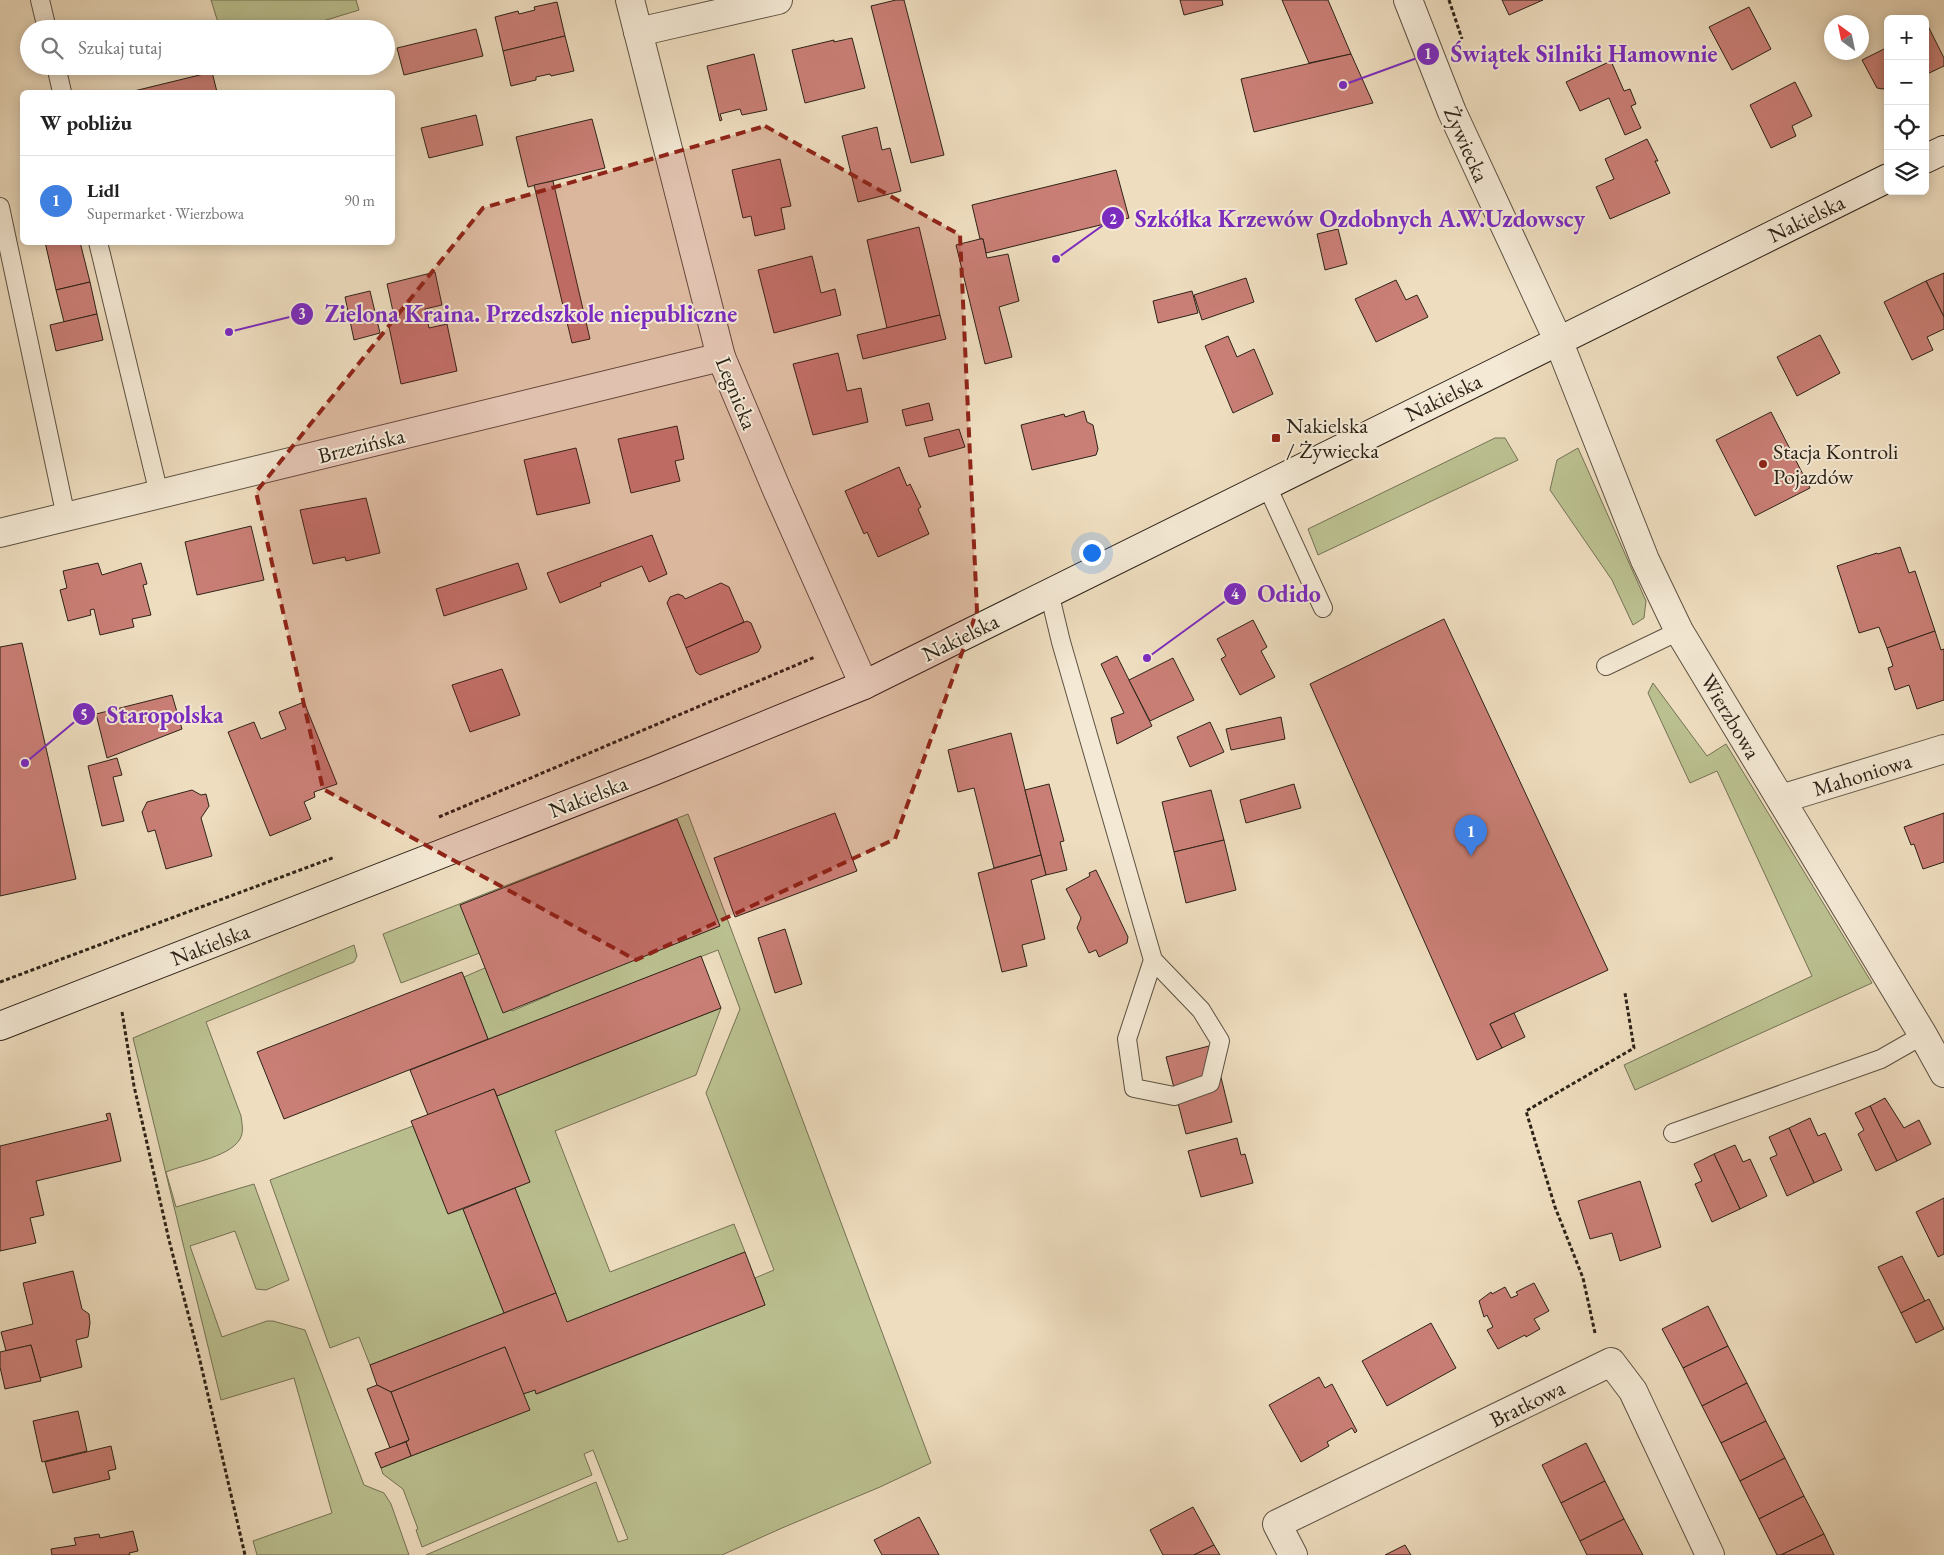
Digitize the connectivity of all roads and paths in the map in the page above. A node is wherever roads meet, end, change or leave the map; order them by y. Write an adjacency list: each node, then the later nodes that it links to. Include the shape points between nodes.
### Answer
1 (40, 0): 6 (lane)
2 (630, 0): 7 (street, Legnicka)
3 (778, 0): 7 (street)
4 (1408, 0): 16 (street, Żywiecka, via 1452,112)
5 (1449, 0): 8 (path)
6 (45, 20)
7 (638, 32): 17 (street, Legnicka)
8 (1462, 39)
9 (58, 75): 10 (lane)
10 (62, 90)
11 (1944, 150): 12 (street)
12 (1929, 157)
13 (1884, 180): 16 (street, Nakielska)
14 (0, 206): 20 (lane)
15 (99, 245): 19 (lane)
16 (1558, 340): 18 (street, Nakielska); 24 (street, Wierzbowa, via 1645,560)
17 (721, 358): 19 (street, Brzezińska); 25 (street, Legnicka)
18 (1266, 484): 22 (street, Nakielska); 23 (lane)
19 (159, 494): 20 (street, Brzezińska)
20 (66, 517): 21 (street, Brzezińska)
21 (0, 533)
22 (1049, 592): 27 (street, Nakielska); 32 (lane, via 1063,652)
23 (1323, 608)
24 (1679, 631): 26 (lane); 29 (street, Wierzbowa)
25 (845, 644): 27 (street, Legnicka); 30 (path)
26 (1606, 666)
27 (864, 685): 36 (street, Nakielska, via 651,772)
28 (1944, 749): 29 (street, Mahoniowa)
29 (1781, 799): 37 (street, Wierzbowa)
30 (433, 820)
31 (341, 855): 33 (path)
32 (1153, 960): 32 (lane, via 1201,1010 1220,1041 1210,1083 1174,1096 1134,1088 1127,1039)
33 (0, 982)
34 (1625, 993): 40 (path, via 1634,1048 1526,1111 1555,1207 1583,1278 1598,1343)
35 (124, 1021): 41 (path, via 134,1086)
36 (0, 1026)
37 (1923, 1035): 38 (street, Wierzbowa); 39 (lane, via 1881,1059)
38 (1944, 1073)
39 (1673, 1133)
40 (1611, 1362): 42 (street, Bratkowa, via 1277,1524); 43 (street, via 1633,1390)
41 (245, 1555)
42 (1292, 1555)
43 (1710, 1555)

